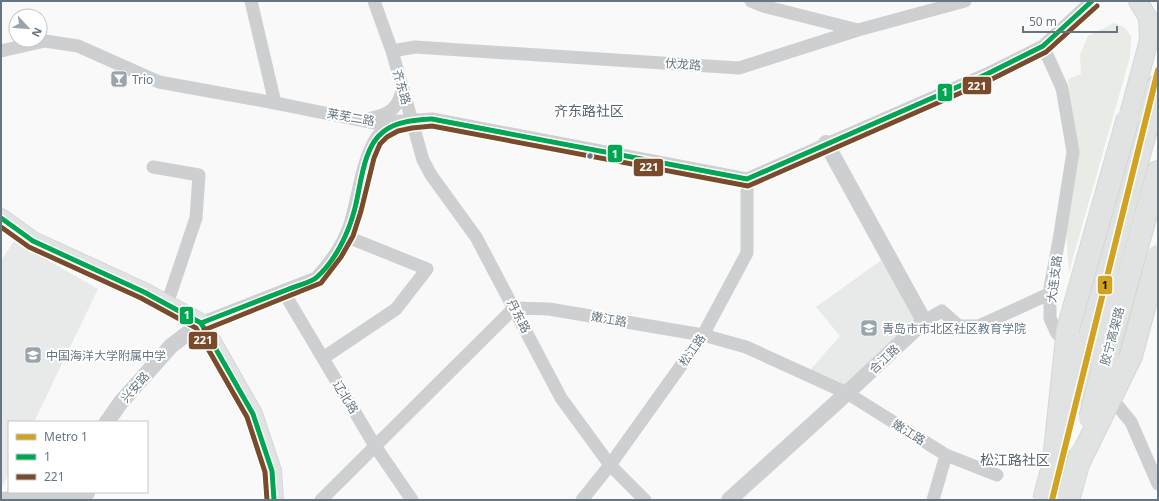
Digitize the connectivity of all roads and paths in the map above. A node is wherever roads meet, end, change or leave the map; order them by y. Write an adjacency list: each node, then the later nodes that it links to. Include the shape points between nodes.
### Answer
1 (251, 1): 14 (street)
2 (374, 1): 11 (street, 齐东路)
3 (751, 1): 8 (street)
4 (966, 1): 8 (street, 伏龙路)
5 (1092, 1): 9 (street)
6 (1138, 1): 7 (main road)
7 (1153, 23): 15 (main road)
8 (858, 30): 11 (street, 伏龙路, via 739,68 415,47)
9 (1043, 46): 18 (street, via 987,74); 27 (street, 大连支路, via 1062,88 1073,152)
10 (1, 51): 14 (street, 莱芜二路, via 45,41 78,46 159,82)
11 (392, 51): 13 (street, 齐东路)
12 (1158, 86): 38 (highway, 胶宁高架路, bridge)
13 (403, 88): 16 (street, via 400,100 393,110 381,116); 17 (street, 齐东路)
14 (274, 103): 16 (street, 莱芜二路)
15 (1128, 118): 38 (highway, bridge, via 1068,329)
16 (354, 119): 17 (street, 莱芜二路, via 374,123); 19 (street, via 366,126 371,133)
17 (412, 120): 19 (street, 齐东路, via 390,128 378,136); 22 (street, 莱芜二路, via 432,119); 29 (street, 丹东路, via 423,160 431,176 476,237)
18 (826, 144): 22 (street); 30 (street)
19 (369, 152): 24 (street, 齐东路)
20 (154, 167): 28 (street, via 199,175 196,218)
21 (1158, 172): 40 (highway, 胶宁高架路, bridge)
22 (747, 179): 32 (street, 松江路, via 747,253)
23 (1, 218): 28 (main road, via 33,241)
24 (345, 236): 26 (street, 齐东路, via 326,268 316,278); 33 (street, via 427,269 396,309)
25 (1158, 256): 40 (highway, bridge, via 1131,356)
26 (283, 291): 31 (street, 齐东路); 33 (street, 辽北路)
27 (1051, 293): 30 (street, via 979,326 959,326 942,311); 42 (street, 大连支路, via 1050,318 1056,332 1131,422)
28 (166, 304): 31 (main road)
29 (514, 308): 32 (street, 嫩江路, via 549,309); 36 (street); 39 (street, 丹东路, via 561,398)
30 (924, 321): 34 (street, 合江路)
31 (201, 323): 35 (street, 兴安路, via 172,346 121,402); 45 (main road, via 253,414 272,471)
32 (703, 335): 34 (street, 嫩江路, via 746,347); 39 (street, 松江路)
33 (323, 358): 36 (street, 辽北路)
34 (847, 393): 37 (street, 嫩江路); 50 (street, 合江路)
35 (108, 421)
36 (375, 446): 46 (street); 47 (street, 辽北路)
37 (946, 455): 41 (street, 嫩江路); 51 (street)
38 (1054, 460): 52 (highway, 胶宁高架路, bridge)
39 (610, 465): 48 (street, 松江路); 49 (street, 丹东路)
40 (1077, 466): 53 (highway, 胶宁高架路, bridge)
41 (997, 475)
42 (1158, 484)
43 (88, 495): 44 (street)
44 (3, 500)
45 (274, 500)
46 (321, 500)
47 (412, 500)
48 (582, 500)
49 (645, 500)
50 (729, 500)
51 (933, 500)
52 (1044, 500)
53 (1068, 500)

